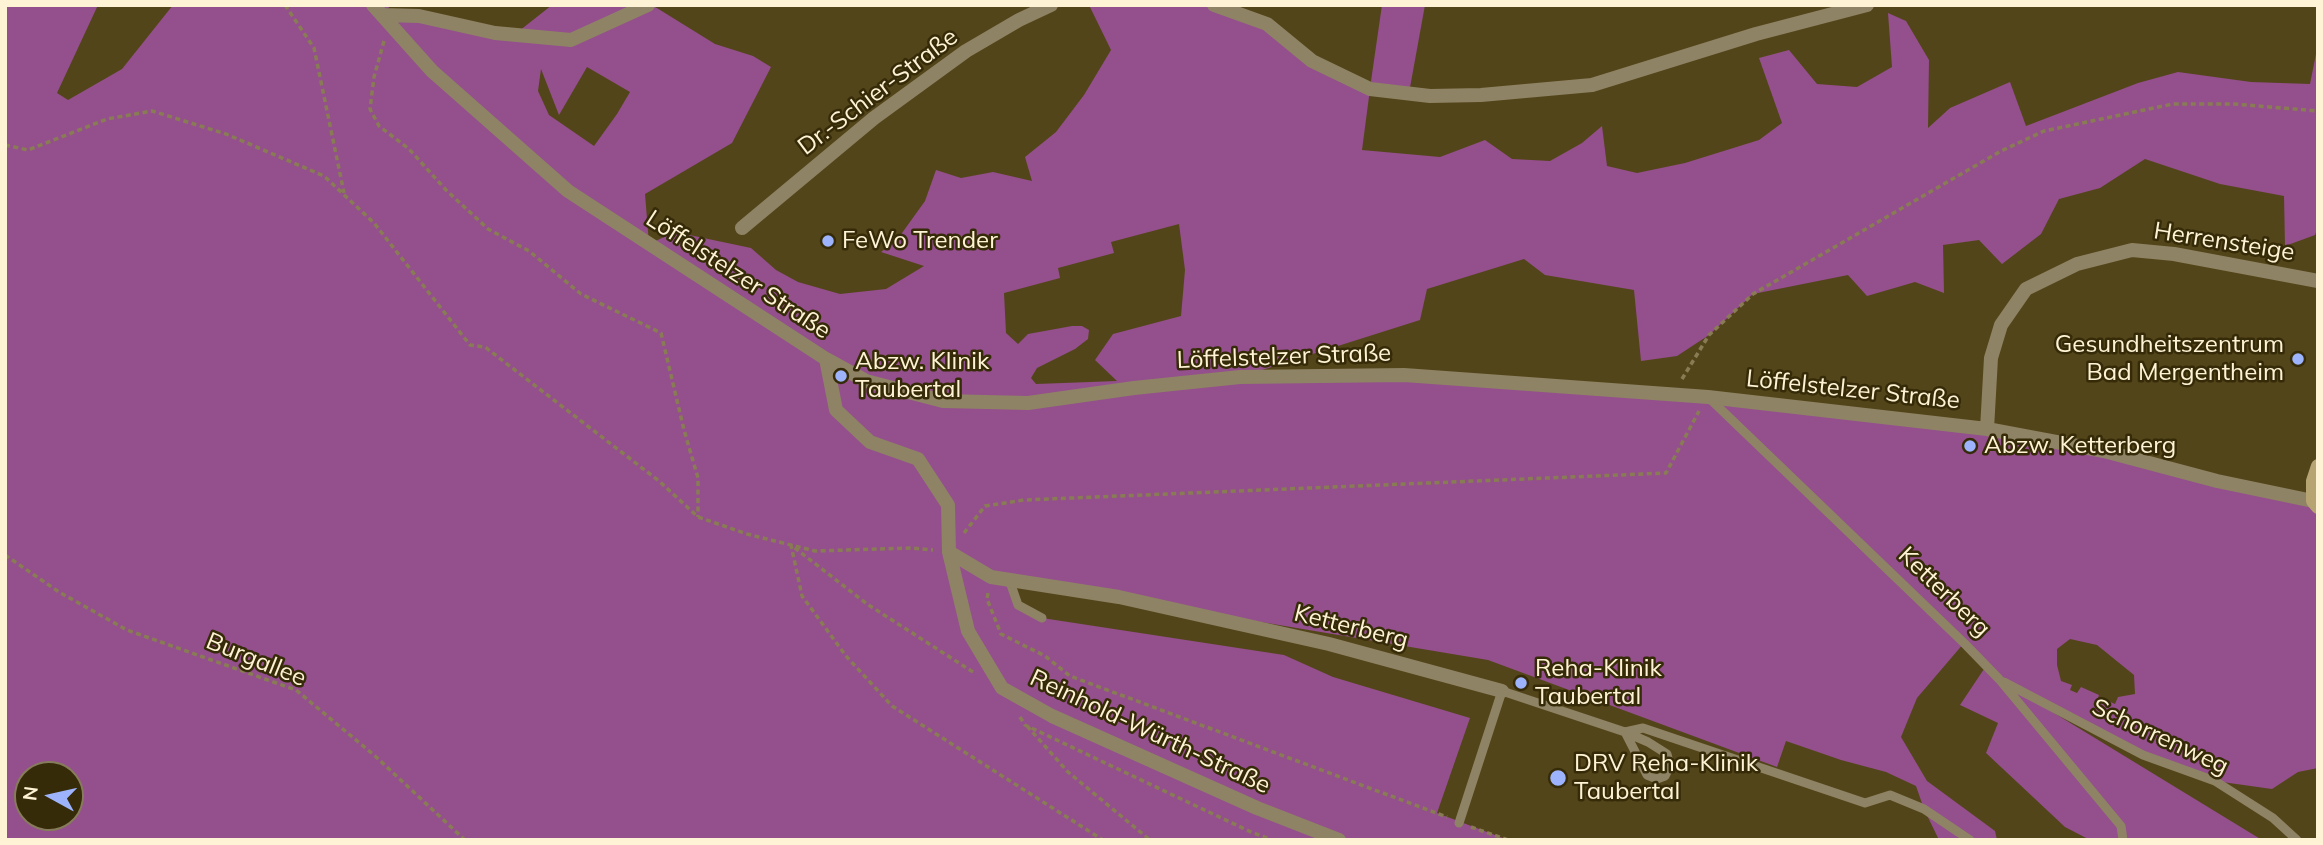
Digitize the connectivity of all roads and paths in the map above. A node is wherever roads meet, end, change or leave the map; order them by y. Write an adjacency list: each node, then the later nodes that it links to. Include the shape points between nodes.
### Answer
1 (285, 5): 9 (path, via 314,48)
2 (648, 5): 6 (street, via 572,40)
3 (1051, 5): 10 (street, Dr.-Schier-Straße, via 966,51 874,118)
4 (1213, 5): 5 (street, via 1267,24 1312,61 1370,89 1430,96 1592,85)
5 (1867, 5)
6 (381, 14): 12 (street, Löffelstelzer Straße, via 432,71 568,191); 18 (path, via 370,110 379,126 409,149 488,229 529,251 581,293 661,333 698,478)
7 (2318, 111): 13 (path, via 2173,104 2044,131 2001,151 1753,294 1709,335)
8 (5, 145): 9 (path, via 28,150 107,119 152,111 226,134 324,176)
9 (344, 195): 18 (path, via 374,223 470,345 485,347 660,481)
10 (742, 228)
11 (2318, 281): 15 (street, Herrensteige, via 2132,250 2077,264 2026,289 2001,325 1991,358)
12 (826, 359): 13 (street, Löffelstelzer Straße, via 866,381 943,401 1028,403 1240,377 1404,374); 20 (street, via 836,410 870,442 918,459 948,505)
13 (1672, 394): 14 (street, Löffelstelzer Straße)
14 (1707, 397): 15 (street, Löffelstelzer Straße); 20 (path, via 1666,473 1024,500 985,506); 25 (lane, Ketterberg)
15 (1987, 429): 17 (street, Löffelstelzer Straße, via 2104,451)
16 (2318, 466): 17 (street, via 2313,481)
17 (2315, 504)
18 (698, 517): 19 (path)
19 (791, 545): 20 (path, via 815,551); 26 (path, via 867,604); 33 (path, via 802,596 846,656 892,706)
20 (949, 551): 22 (street, Ketterberg); 26 (street, Reinhold-Würth-Straße, via 968,631)
21 (5, 555): 32 (path, Burgallee, via 127,630 296,690)
22 (991, 578): 23 (street, Ketterberg); 31 (path, via 987,599 1001,634 1045,656 1070,676)
23 (1009, 579): 24 (lane, via 1018,605); 27 (street, Ketterberg, via 1119,597 1316,641)
24 (1042, 618)
25 (1999, 680): 39 (lane, Ketterberg, via 2121,826); 40 (lane, Schorrenweg, via 2143,755 2215,781 2273,817)
26 (1002, 688): 36 (street, Reinhold-Würth-Straße, via 1064,721)
27 (1502, 691): 30 (lane, Ketterberg); 31 (lane)
28 (1019, 716): 29 (path)
29 (1025, 725): 34 (path, via 1068,772); 35 (path)
30 (1625, 732): 30 (lane, via 1647,775 1665,776 1670,766 1667,754); 38 (lane, Ketterberg, via 1643,728 1865,803 1891,795 1924,809)
31 (1459, 823): 37 (path)
32 (465, 840)
33 (1103, 840)
34 (1150, 840)
35 (1272, 840)
36 (1339, 840)
37 (1508, 840)
38 (1970, 840)
39 (2123, 840)
40 (2297, 840)

